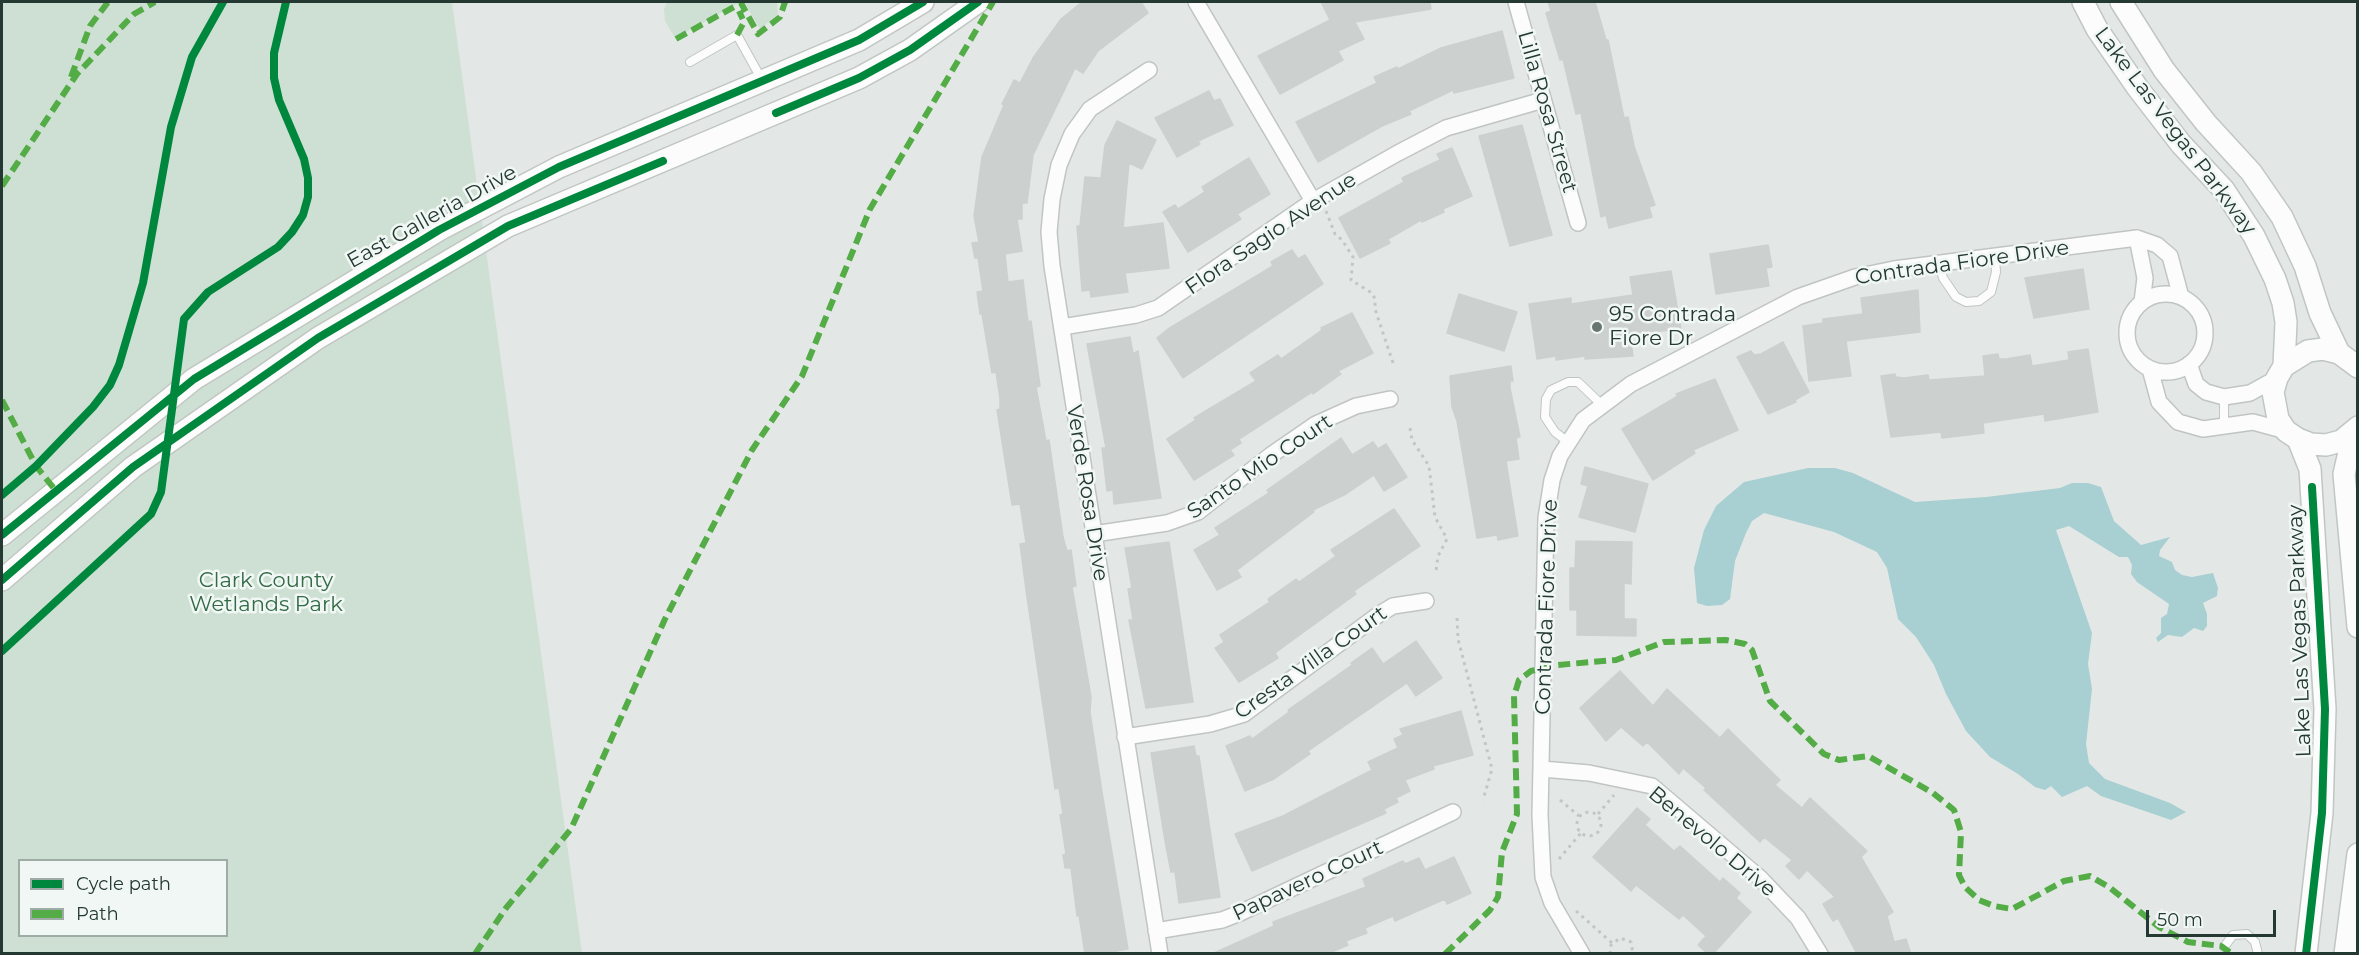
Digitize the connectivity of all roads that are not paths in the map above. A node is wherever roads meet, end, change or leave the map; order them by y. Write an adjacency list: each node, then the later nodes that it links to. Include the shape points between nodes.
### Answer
1 (923, 2): 9 (main road, East Galleria Drive, via 859,40)
2 (978, 2): 11 (main road, via 890,61)
3 (1198, 2): 12 (street)
4 (1516, 2): 10 (street, Lilla Rosa Street)
5 (2083, 2): 23 (main road, Lake Las Vegas Parkway, via 2137,87 2181,144 2224,190 2254,236 2283,303 2286,322)
6 (2121, 2): 20 (main road, Lake Las Vegas Parkway, via 2164,70 2251,172 2282,217 2305,266 2320,313)
7 (690, 62): 9 (lane, via 737,35)
8 (1149, 70): 19 (street, Verde Rosa Drive, via 1090,109 1072,134 1059,165 1049,232)
9 (763, 82): 11 (main road); 31 (main road, East Galleria Drive, via 559,167 439,230 194,379)
10 (1543, 100): 12 (street, Flora Sagio Avenue, via 1446,128); 13 (street, Lilla Rosa Street)
11 (776, 113): 32 (main road, via 508,226 318,338 133,468)
12 (1313, 201): 19 (street, Flora Sagio Avenue, via 1158,308)
13 (1578, 223)
14 (2137, 238): 15 (street, Contrada Fiore Drive); 17 (street, via 2157,245 2170,256); 18 (street, via 2145,278)
15 (1995, 257): 16 (street, Contrada Fiore Drive); 16 (lane, via 1991,292 1979,301 1966,302 1956,297 1943,278)
16 (1940, 264): 26 (street, Contrada Fiore Drive, via 1855,277 1798,297 1631,384)
17 (2181, 297): 18 (street, via 2160,294); 21 (street, via 2197,309 2204,328 2202,348)
18 (2142, 302): 22 (street, via 2129,318 2127,338 2134,357)
19 (1062, 327): 33 (street, Verde Rosa Drive)
20 (2351, 361): 23 (main road, via 2324,350 2308,351)
21 (2189, 364): 22 (street, via 2170,372); 24 (street, via 2196,384 2206,392)
22 (2150, 369): 27 (street, via 2159,402 2178,422 2203,429)
23 (2281, 372): 24 (street, via 2250,393); 29 (main road, Lake Las Vegas Parkway, via 2273,392 2274,406)
24 (2224, 397): 27 (lane)
25 (1390, 399): 33 (street, Santo Mio Court, via 1356,406 1316,424 1198,512 1167,523)
26 (1601, 404): 30 (street, Contrada Fiore Drive, via 1583,420); 30 (lane, via 1578,382 1551,390 1545,417 1555,432)
27 (2224, 426): 29 (street, via 2253,422)
28 (2356, 429): 29 (main road, via 2341,441 2326,445 2311,444); 37 (main road, via 2343,474)
29 (2292, 435): 48 (main road, Lake Las Vegas Parkway, via 2310,469 2325,709 2322,813)
30 (1569, 442): 39 (street, Contrada Fiore Drive, via 1552,480 1546,518)
31 (56, 491): 32 (main road); 34 (main road, East Galleria Drive)
32 (78, 513): 35 (main road)
33 (1094, 534): 38 (street, Verde Rosa Drive)
34 (2, 535)
35 (2, 580)
36 (1426, 601): 38 (street, Cresta Villa Court, via 1393,606 1378,615 1244,714 1210,724)
37 (2358, 627)
38 (1125, 737): 42 (street, Verde Rosa Drive)
39 (1542, 768): 45 (street, Contrada Fiore Drive, via 1543,877 1552,903); 46 (street, Benevolo Drive, via 1598,774 1652,786 1760,878 1798,918)
40 (1453, 812): 42 (street, Papavero Court, via 1240,914)
41 (2358, 854): 49 (main road)
42 (1156, 931): 44 (street, Verde Rosa Drive)
43 (2224, 947): 47 (lane, via 2233,935 2247,934 2255,942)
44 (1160, 954)
45 (1582, 954)
46 (1820, 954)
47 (2258, 954)
48 (2306, 954)
49 (2345, 954)

